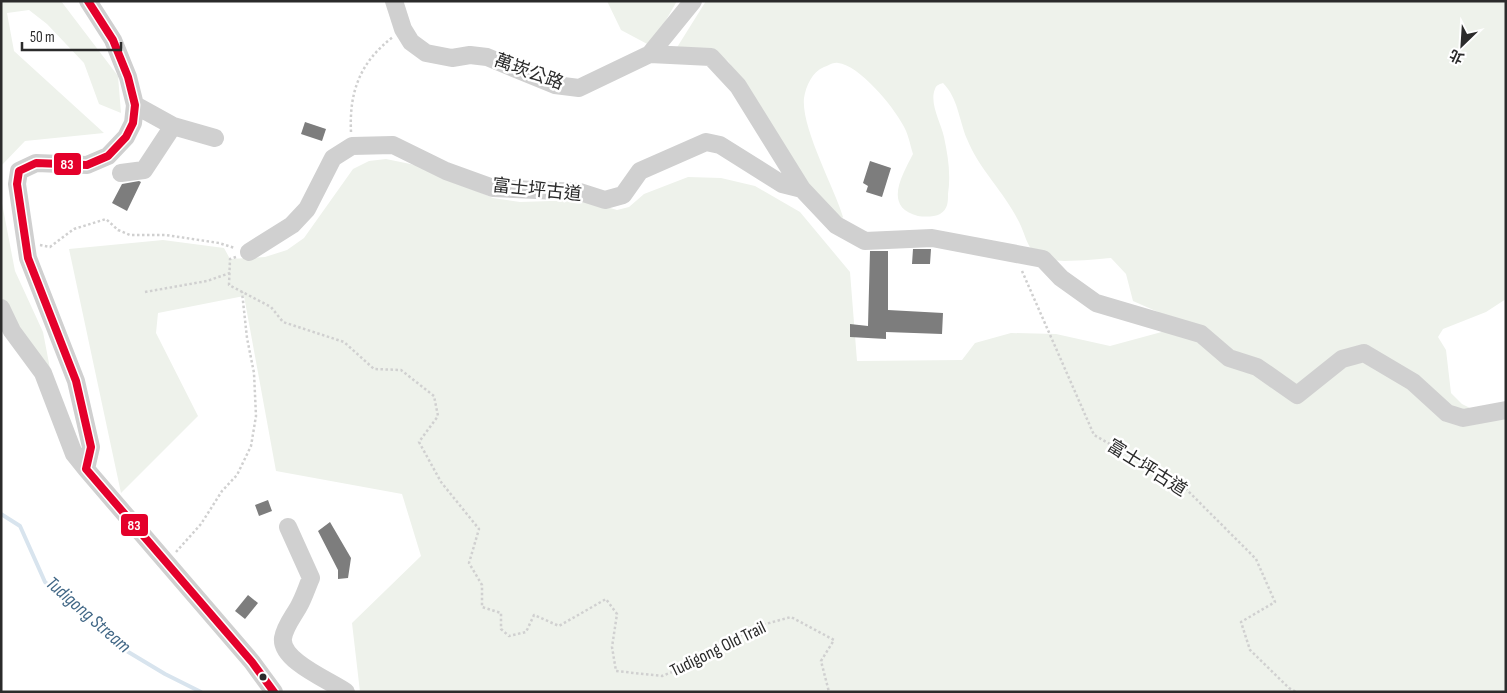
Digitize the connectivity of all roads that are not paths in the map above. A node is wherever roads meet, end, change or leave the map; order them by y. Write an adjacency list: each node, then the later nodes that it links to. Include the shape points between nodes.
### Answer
1 (88, 1): 5 (street, via 114,40)
2 (394, 1): 4 (street, 萬崁公路, via 403,29 411,42 426,53 452,58 487,57 555,85 586,86)
3 (693, 1): 4 (street, 萬崁公路)
4 (650, 54): 9 (street, via 711,57 738,86)
5 (135, 105): 6 (street); 13 (street, via 133,123 126,137 108,156 87,165 36,163 19,171 17,184 28,258 76,381 91,447)
6 (173, 126): 7 (street); 8 (street, via 144,170)
7 (215, 138)
8 (121, 174)
9 (802, 189): 10 (street, 富士坪古道, via 782,184 720,145 706,142 640,171 623,195 605,200 580,192 493,188 446,171 392,145 352,146 332,158 307,210 292,225); 12 (street, 富士坪古道, via 836,225 865,241 932,238 1043,259 1061,278 1096,303 1200,334 1229,358 1257,367 1297,395 1342,359 1364,353 1413,382 1448,413 1463,418)
10 (249, 252)
11 (1, 308): 13 (street, via 12,332 43,373 74,454)
12 (1506, 410)
13 (86, 469): 15 (street, via 252,662)
14 (288, 527): 16 (street, via 311,578 288,625 283,640 286,651 296,662)
15 (274, 692)
16 (346, 692)

